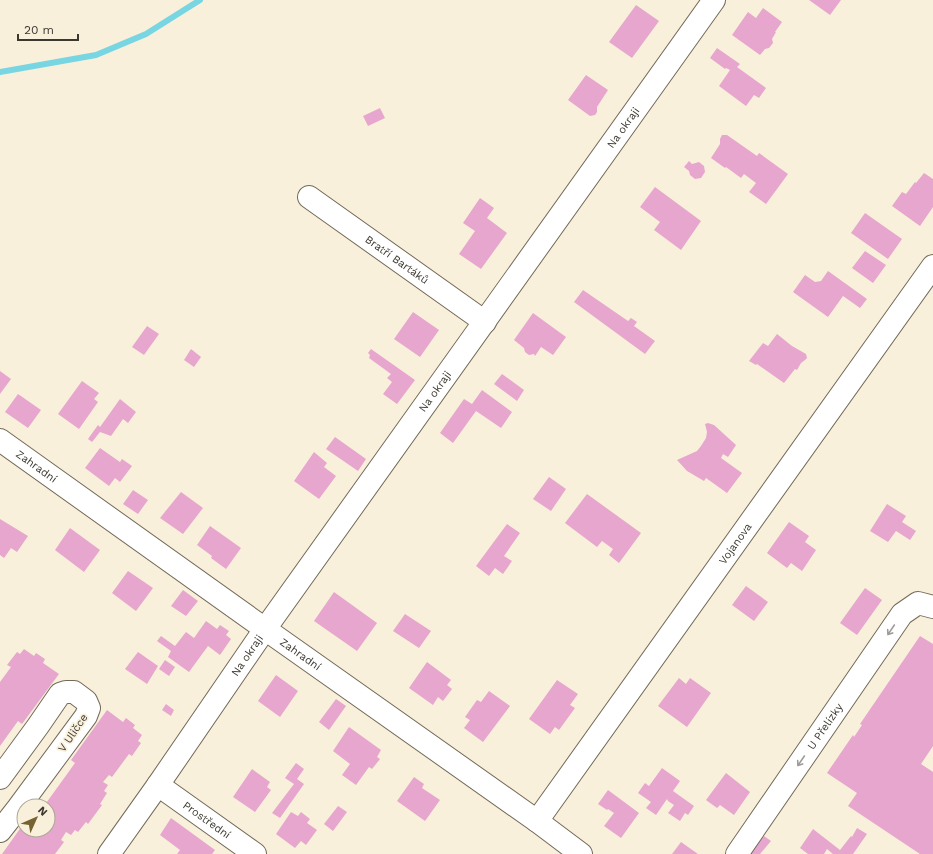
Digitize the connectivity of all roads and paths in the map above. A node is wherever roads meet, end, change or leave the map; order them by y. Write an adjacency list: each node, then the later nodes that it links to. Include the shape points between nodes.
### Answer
1 (714, 0): 4 (street, Na okraji)
2 (309, 197): 4 (street, Bratří Bartáků)
3 (933, 266): 10 (street, Vojanova)
4 (485, 322): 7 (street, Na okraji)
5 (0, 440): 7 (street, Zahradní)
6 (926, 605): 15 (street, U Přelízky, one-way to 15, via 902,614)
7 (265, 629): 9 (street, Na okraji); 10 (street, Zahradní)
8 (0, 778): 11 (street, V Uličce, via 60,694 74,692 86,700 89,708 86,716)
9 (158, 785): 12 (street); 13 (street, Prostřední)
10 (537, 821): 14 (street, Zahradní)
11 (0, 831)
12 (109, 854)
13 (255, 854)
14 (581, 854)
15 (736, 854)

